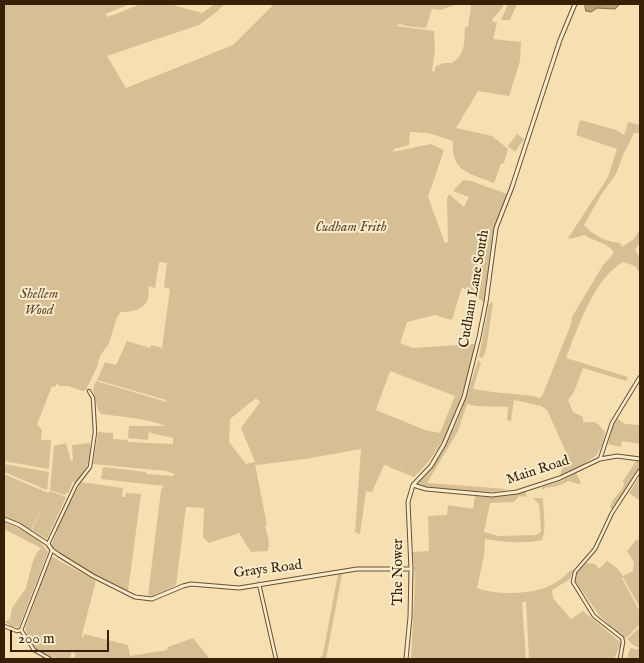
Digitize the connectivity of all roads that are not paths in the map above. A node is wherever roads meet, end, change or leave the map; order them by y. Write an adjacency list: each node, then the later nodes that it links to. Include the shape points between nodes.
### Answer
1 (575, 4): 7 (street, Cudham Lane South, via 496,228 486,302 464,397 444,444 431,466)
2 (640, 377): 4 (street, via 612,423)
3 (90, 391): 9 (street, via 95,432 90,466 76,486)
4 (600, 459): 5 (street, Main Road, via 617,456); 7 (street, Main Road, via 560,478 517,492 492,495 426,490)
5 (640, 459)
6 (640, 470): 18 (street, via 612,513 595,549 574,572 572,582 594,616 622,638)
7 (413, 485): 11 (street, The Nower, via 408,502)
8 (4, 519): 9 (street, Grays Road)
9 (48, 544): 10 (street, Grays Road)
10 (52, 550): 12 (street, Grays Road, via 135,597 152,599 192,584 239,588); 14 (street)
11 (411, 570): 12 (street, Grays Road, via 357,569); 17 (street, The Nower)
12 (259, 584): 16 (street)
13 (4, 626): 14 (street)
14 (21, 630): 15 (street, via 34,650)
15 (50, 659)
16 (276, 659)
17 (406, 659)
18 (620, 659)

